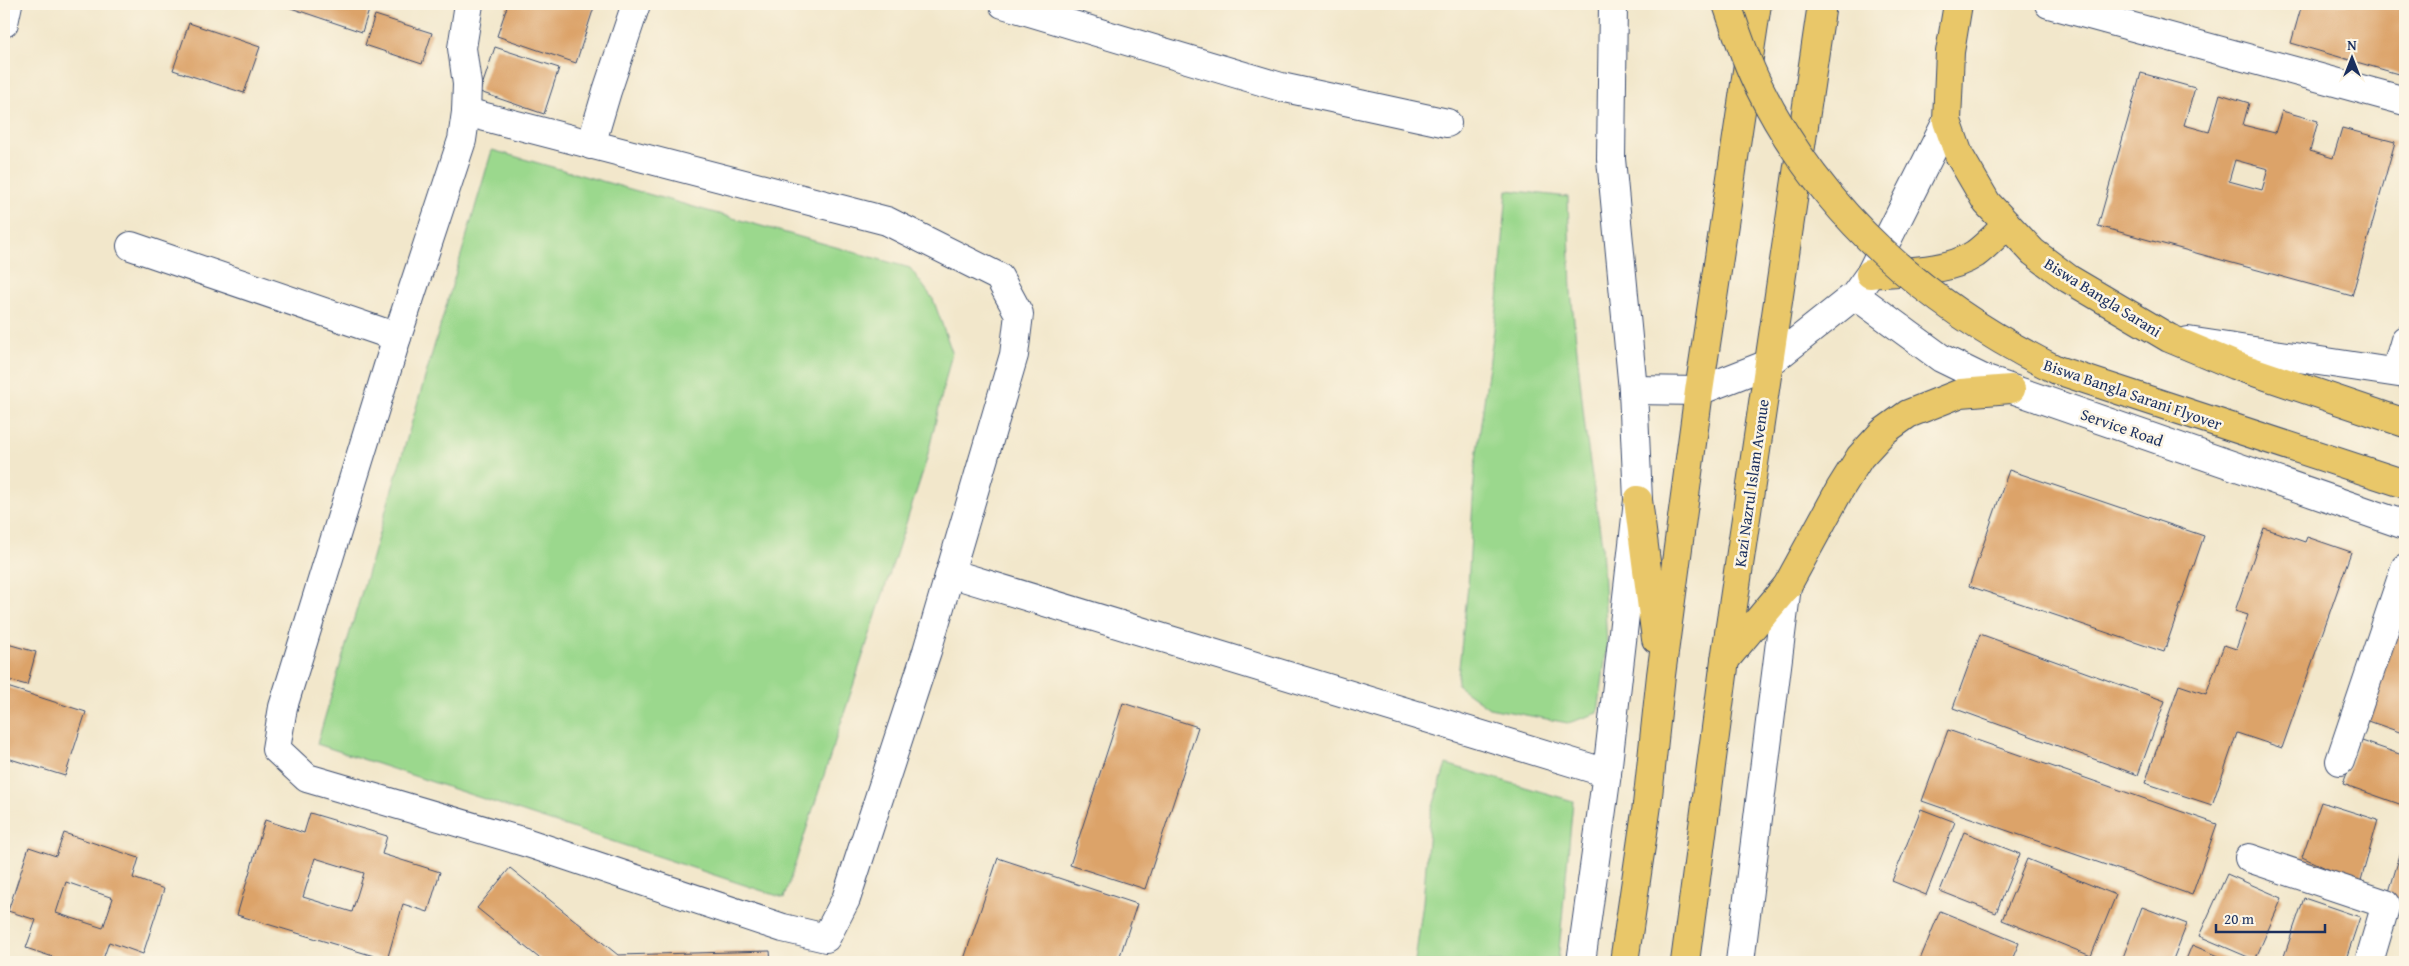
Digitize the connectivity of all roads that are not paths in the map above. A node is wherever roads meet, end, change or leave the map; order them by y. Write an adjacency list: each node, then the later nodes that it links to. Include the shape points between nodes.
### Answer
1 (8, 4): 11 (street)
2 (469, 4): 13 (street, via 462,48 467,84)
3 (636, 4): 16 (street)
4 (1003, 4): 15 (street, via 1281,87)
5 (1614, 4): 26 (street, via 1611,159)
6 (1727, 4): 29 (main road, Biswa Bangla Sarani Flyover, bridge, via 1757,84 1789,140 1821,186 1892,263 1942,302 2014,349 2057,370)
7 (1757, 4): 27 (main road)
8 (1822, 4): 23 (main road, Kazi Nazrul Islam Avenue)
9 (1958, 4): 14 (main road, Biswa Bangla Sarani, via 1950,52)
10 (2049, 4): 12 (street)
11 (4, 23)
12 (2405, 101)
13 (466, 112): 16 (street); 20 (street, via 462,140)
14 (1947, 121): 17 (main road, Biswa Bangla Sarani, via 1959,155 1987,203); 19 (street)
15 (1447, 123)
16 (591, 145): 33 (street, via 887,221 999,277 1019,314 1014,355)
17 (2006, 226): 19 (main road, via 1976,253 1960,262); 21 (main road, Biswa Bangla Sarani, via 2068,279)
18 (132, 246): 20 (street)
19 (1863, 285): 23 (street); 25 (street, Service Road, via 1941,358)
20 (397, 336): 33 (street, via 283,707 276,749 307,778 528,843 783,928 826,938 846,900)
21 (2169, 338): 24 (street); 28 (main road, Biswa Bangla Sarani, via 2234,366)
22 (2405, 340): 24 (street)
23 (1768, 364): 27 (street); 35 (main road, Kazi Nazrul Islam Avenue)
24 (2401, 373)
25 (2011, 389): 31 (street, Service Road); 34 (main road, via 1960,393 1908,414 1883,432 1860,457)
26 (1633, 390): 27 (street); 30 (street)
27 (1699, 391): 36 (main road)
28 (2405, 423)
29 (2405, 484)
30 (1638, 500): 36 (main road); 38 (street)
31 (2405, 524)
32 (2405, 568): 37 (street)
33 (950, 573): 38 (street)
34 (1786, 586): 35 (main road); 43 (street)
35 (1725, 660): 42 (main road, Kazi Nazrul Islam Avenue)
36 (1661, 675): 41 (main road, via 1647,805)
37 (2340, 761)
38 (1607, 773): 40 (street)
39 (2249, 858): 44 (street, via 2386,904)
40 (1582, 962)
41 (1624, 962)
42 (1685, 962)
43 (1740, 962)
44 (2369, 962)

